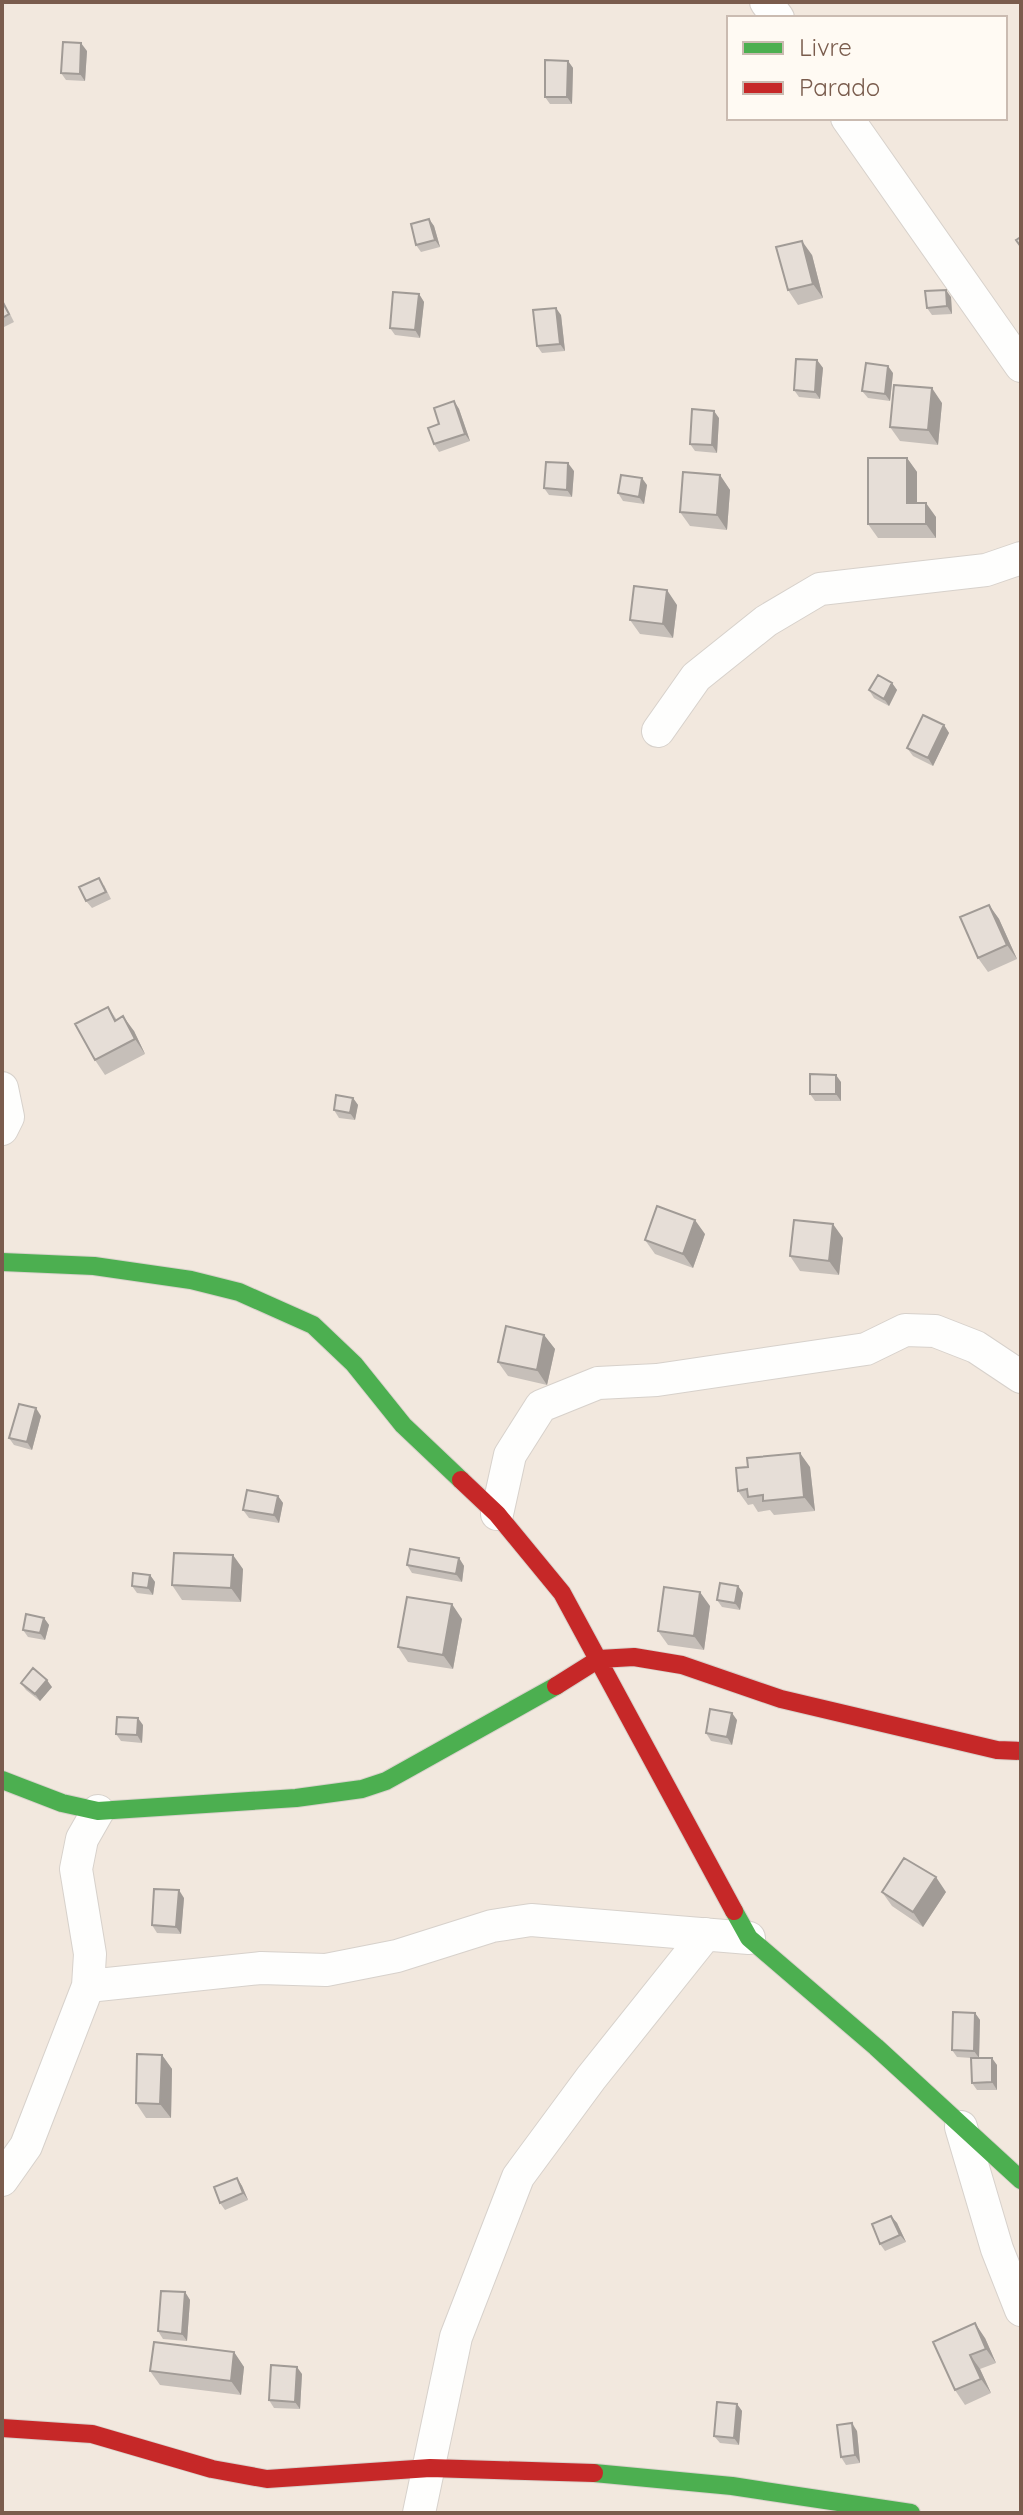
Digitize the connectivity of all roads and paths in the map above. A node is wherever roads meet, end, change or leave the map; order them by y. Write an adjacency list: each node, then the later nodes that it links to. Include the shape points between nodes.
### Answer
1 (848, 120): 2 (street)
2 (1021, 366)
3 (1021, 558): 4 (street, via 986,570 820,589 766,621 696,677)
4 (658, 731)
5 (2, 1088): 6 (street, via 8,1117)
6 (2, 1129)
7 (2, 1262): 9 (street, via 94,1266 191,1280 239,1292 313,1325 354,1364 403,1425)
8 (1021, 1377): 9 (street, via 976,1347 935,1331 905,1330 866,1349 671,1378 598,1383 541,1406 510,1455)
9 (497, 1514): 10 (street, via 562,1593)
10 (599, 1659): 11 (street, via 634,1657 682,1665 781,1699 997,1750); 13 (street, via 518,1710 362,1789); 15 (street)
11 (1021, 1751)
12 (2, 1780): 13 (street)
13 (98, 1811): 16 (street, via 82,1839 76,1869 90,1954)
14 (706, 1934): 15 (street); 16 (street, via 531,1920 326,1970 261,1968); 22 (street, via 518,2177 456,2337)
15 (749, 1938): 17 (street)
16 (88, 1986): 18 (street, via 26,2146)
17 (961, 2127): 19 (street); 20 (street)
18 (2, 2180)
19 (1021, 2180)
20 (1021, 2310)
21 (2, 2428): 22 (street, via 36,2426 120,2440 191,2463 267,2479)
22 (430, 2468): 23 (street); 24 (street, via 608,2475 801,2494)
23 (419, 2513)
24 (911, 2513)

